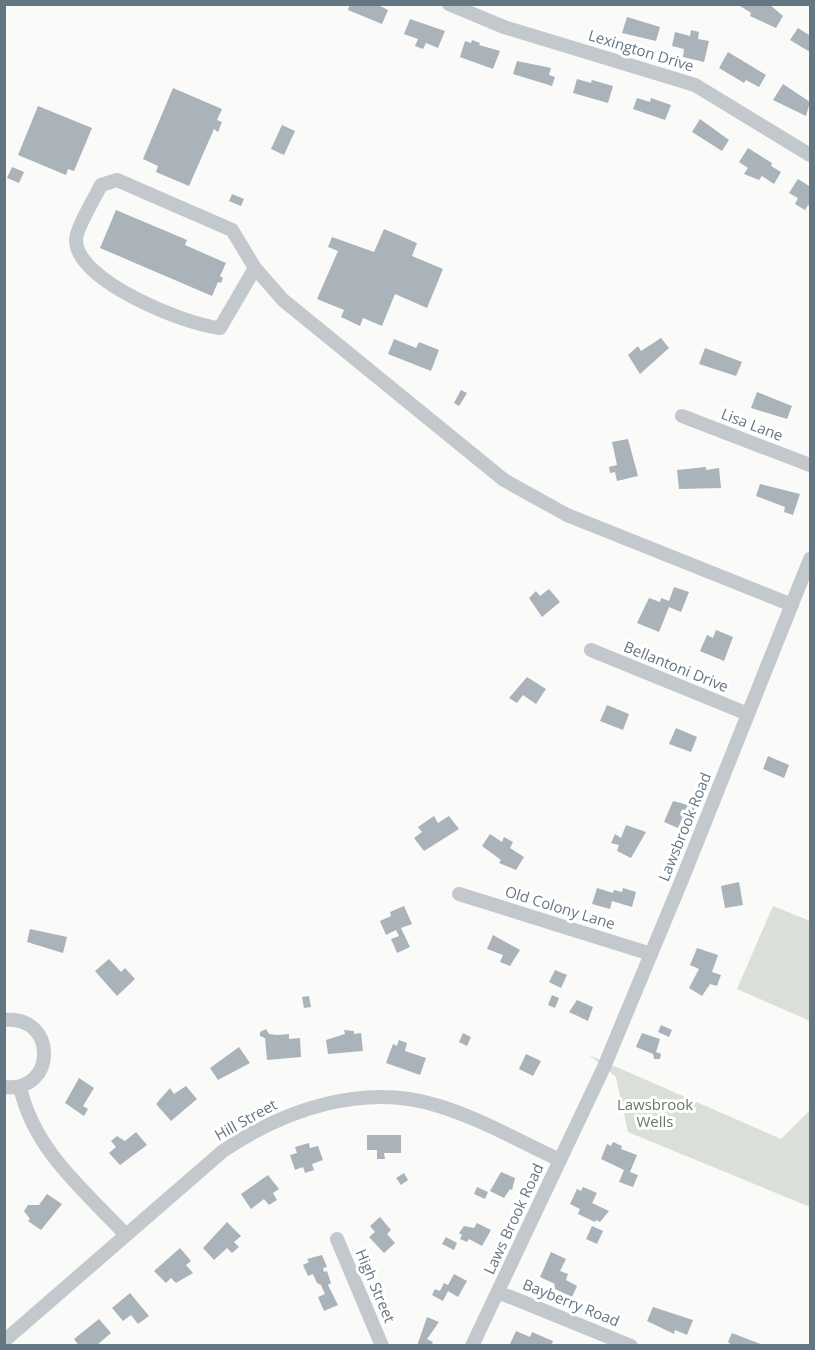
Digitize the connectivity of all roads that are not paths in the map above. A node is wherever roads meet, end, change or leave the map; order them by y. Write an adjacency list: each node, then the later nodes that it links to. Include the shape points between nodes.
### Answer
1 (449, 4): 2 (street, Lexington Drive, via 504,27 694,86)
2 (810, 155)
3 (255, 268): 3 (street, via 232,230 117,180 101,185 76,239 80,258 92,271 144,302 206,327 220,328); 7 (street, via 283,300 504,480 567,515)
4 (682, 416): 5 (street, Lisa Lane)
5 (810, 465)
6 (810, 559): 7 (street, Lawsbrook Road)
7 (792, 605): 9 (street, Lawsbrook Road)
8 (591, 650): 9 (street, Bellantoni Drive)
9 (748, 714): 11 (street, Lawsbrook Road)
10 (459, 894): 11 (street, Old Colony Lane)
11 (651, 954): 15 (street, Lawsbrook Road)
12 (4, 1020): 14 (street, via 30,1025 44,1044 42,1067 34,1079)
13 (4, 1087): 14 (street)
14 (20, 1087): 17 (street, via 29,1119 45,1148)
15 (585, 1106): 16 (street, Laws Brook Road)
16 (560, 1160): 17 (street, Hill Street, via 439,1105 397,1097 328,1102 286,1116 237,1141); 19 (street, Laws Brook Road)
17 (125, 1234): 20 (street, Hill Street)
18 (337, 1239): 21 (street, High Street)
19 (498, 1292): 22 (street, Laws Brook Road); 23 (street, Bayberry Road)
20 (4, 1341)
21 (381, 1346)
22 (472, 1346)
23 (632, 1346)

